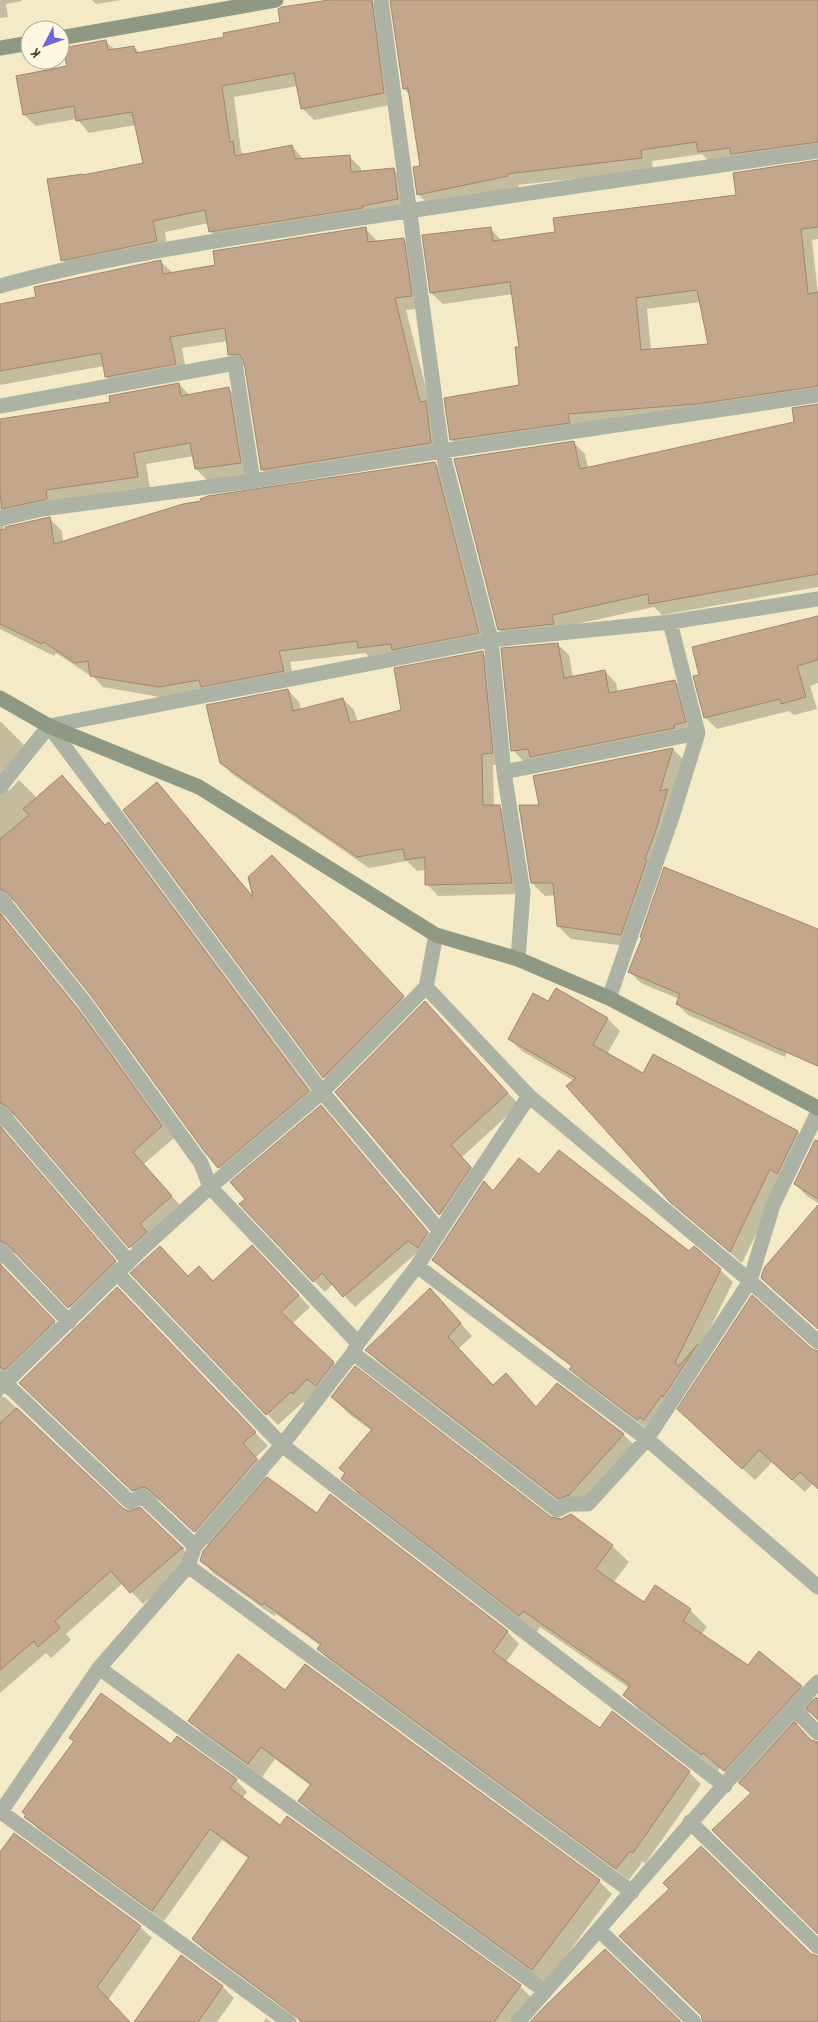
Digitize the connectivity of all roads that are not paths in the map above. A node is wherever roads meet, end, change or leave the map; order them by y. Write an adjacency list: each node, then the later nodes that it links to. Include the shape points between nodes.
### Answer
1 (381, 0): 7 (street)
2 (266, 1): 3 (street)
3 (70, 36)
4 (20, 45): 5 (street)
5 (0, 48)
6 (818, 151): 7 (street)
7 (409, 211): 8 (street, via 137,253); 11 (street)
8 (0, 286)
9 (818, 395): 11 (street)
10 (0, 406): 12 (street, via 235,363)
11 (442, 451): 12 (street); 16 (street)
12 (254, 481): 13 (street, via 42,509)
13 (0, 519)
14 (818, 599): 15 (street)
15 (670, 622): 16 (street); 19 (street)
16 (491, 640): 18 (street); 20 (street)
17 (0, 698): 18 (street)
18 (49, 726): 21 (street); 23 (street, via 199,787); 27 (street)
19 (698, 733): 20 (street); 26 (street)
20 (504, 772): 24 (street, via 522,892)
21 (0, 787)
22 (0, 898): 32 (street, via 82,999 139,1077 201,1163)
23 (436, 935): 24 (street); 25 (street)
24 (518, 959): 26 (street)
25 (426, 987): 27 (street); 28 (street)
26 (609, 998): 29 (street)
27 (322, 1092): 32 (street); 33 (street)
28 (529, 1096): 33 (street); 38 (street)
29 (818, 1108)
30 (0, 1112): 35 (street)
31 (818, 1112): 38 (street, via 774,1205)
32 (210, 1187): 35 (street); 41 (street)
33 (440, 1231): 36 (street)
34 (0, 1250): 39 (street)
35 (129, 1262): 37 (street)
36 (417, 1266): 41 (street); 43 (street)
37 (117, 1274): 39 (street); 44 (street)
38 (750, 1280): 40 (street); 43 (street)
39 (69, 1322): 42 (street)
40 (818, 1342)
41 (355, 1348): 43 (street, via 557,1510 569,1504 588,1504); 44 (street)
42 (2, 1383): 45 (street, via 130,1502 142,1496)
43 (647, 1439): 47 (street)
44 (282, 1445): 45 (street); 52 (street)
45 (195, 1546): 46 (street)
46 (188, 1566): 48 (street); 55 (street)
47 (818, 1587)
48 (99, 1668): 53 (street); 58 (street)
49 (818, 1682): 50 (street)
50 (793, 1708): 51 (street); 52 (street)
51 (818, 1733)
52 (724, 1786): 54 (street)
53 (0, 1813): 59 (street)
54 (690, 1822): 55 (street); 57 (street)
55 (632, 1892): 56 (street)
56 (599, 1930): 58 (street); 61 (street)
57 (818, 1947)
58 (545, 1991): 60 (street)
59 (290, 2022)
60 (518, 2022)
61 (694, 2022)

